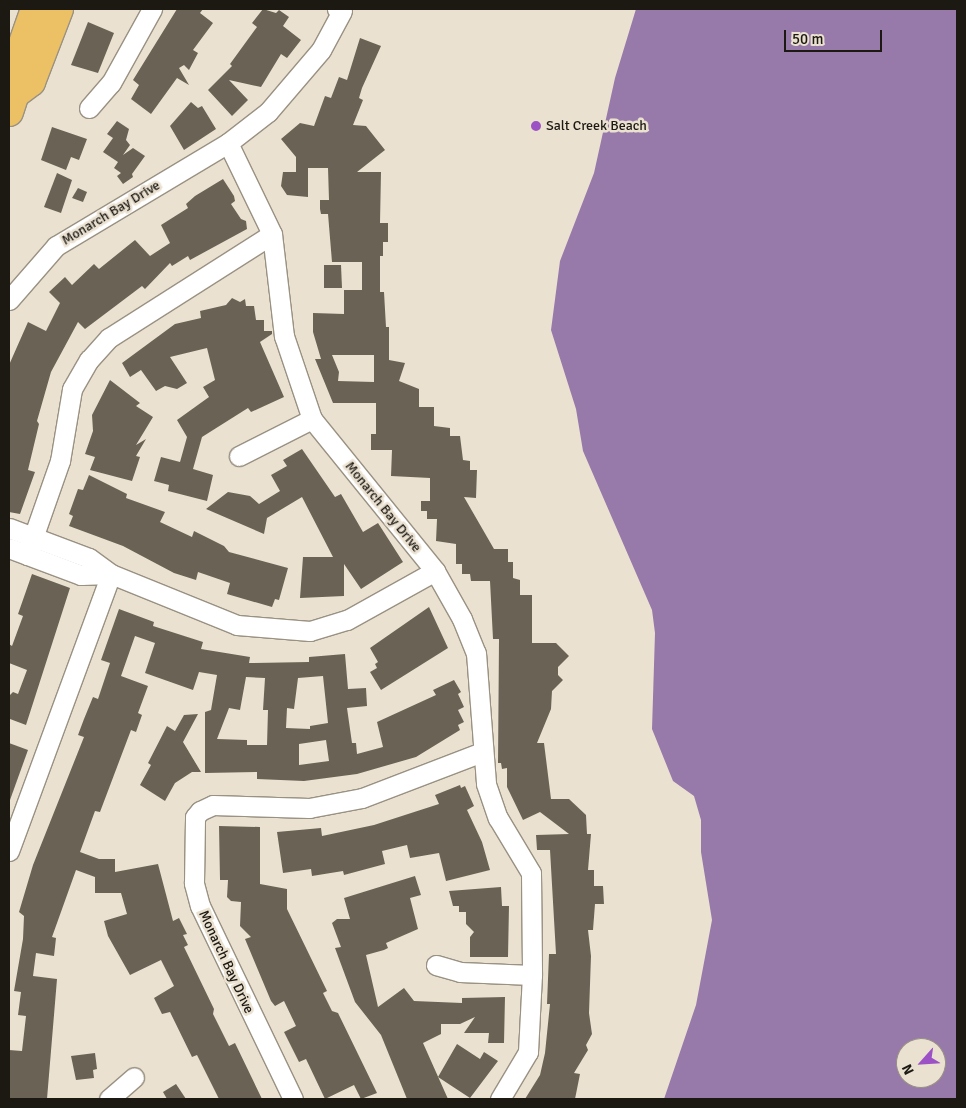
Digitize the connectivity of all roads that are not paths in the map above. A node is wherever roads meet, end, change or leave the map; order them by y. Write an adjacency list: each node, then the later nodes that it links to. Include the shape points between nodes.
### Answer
1 (152, 9): 5 (street, via 111,83)
2 (340, 9): 6 (street, Monarch Bay Drive, via 321,50 297,80 268,112)
3 (37, 10): 4 (highway, via 14,66)
4 (13, 97)
5 (89, 108)
6 (228, 143): 7 (street, Monarch Bay Drive); 8 (street, Monarch Bay Drive, via 56,246)
7 (272, 234): 9 (street, Monarch Bay Drive, via 284,336); 12 (street, via 109,338 89,360 72,389 60,461)
8 (9, 300)
9 (312, 419): 10 (street); 15 (street, Monarch Bay Drive)
10 (239, 456)
11 (9, 528): 12 (street)
12 (34, 536): 14 (street); 16 (street, via 89,558)
13 (9, 548): 14 (street)
14 (27, 555): 16 (street, via 81,575)
15 (435, 571): 16 (street, via 347,620 310,631 237,625); 17 (street, Monarch Bay Drive, via 462,619 476,653)
16 (111, 574): 18 (street)
17 (482, 752): 21 (street, Monarch Bay Drive, via 486,784 498,818 530,873); 24 (street, Monarch Bay Drive, via 362,798 309,808 213,805 195,817 194,883 200,906)
18 (15, 815): 19 (street)
19 (9, 851)
20 (436, 964): 21 (street, via 460,972)
21 (532, 975): 25 (street, Monarch Bay Drive, via 528,1052)
22 (134, 1077): 23 (street)
23 (109, 1099)
24 (293, 1099)
25 (500, 1099)

